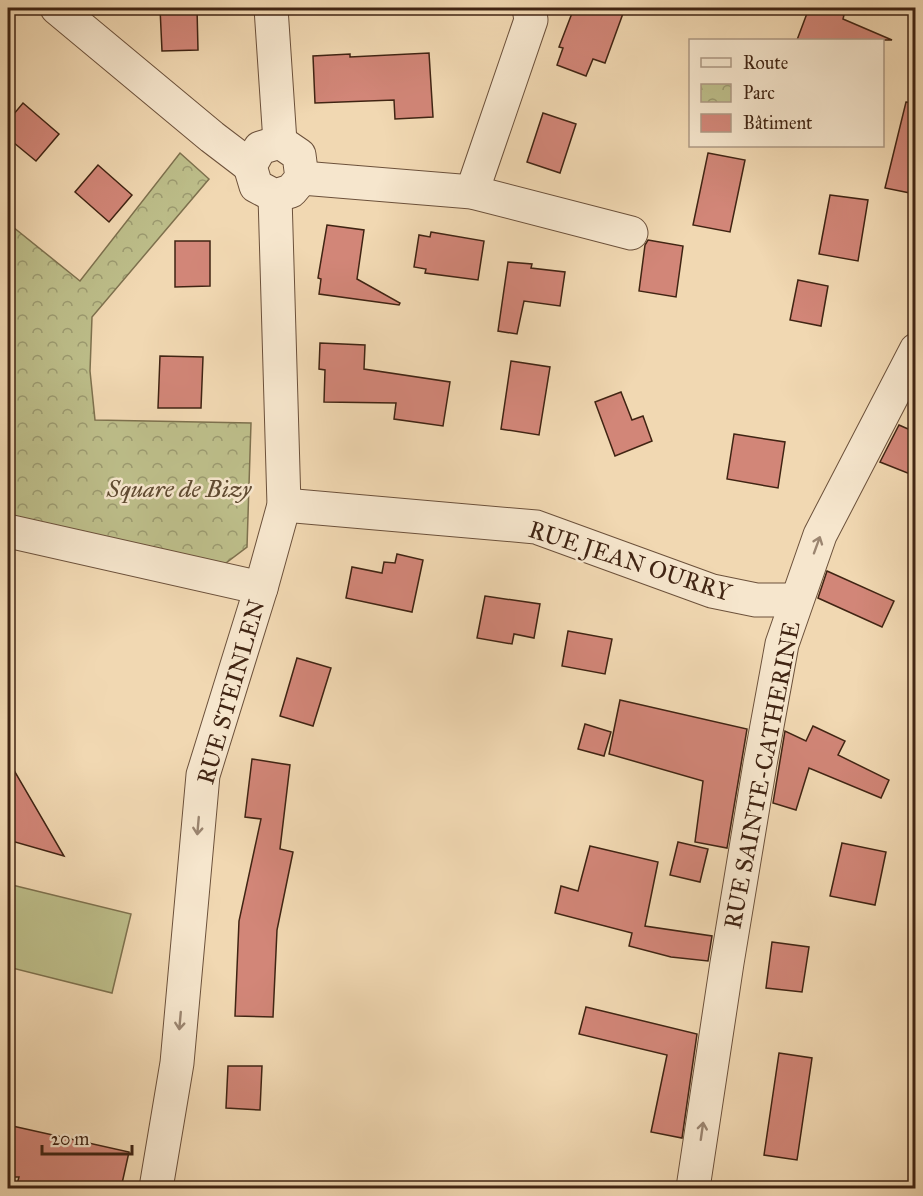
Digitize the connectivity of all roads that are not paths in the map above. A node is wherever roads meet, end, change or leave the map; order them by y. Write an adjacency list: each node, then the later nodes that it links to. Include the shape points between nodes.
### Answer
1 (57, 8): 5 (street)
2 (271, 8): 4 (street)
3 (530, 8): 7 (street, via 531,20)
4 (280, 142): 5 (street, via 260,148); 6 (street, via 299,154)
5 (250, 166): 8 (street, via 256,186)
6 (302, 178): 7 (street); 8 (street, via 291,191)
7 (472, 192): 9 (street)
8 (275, 196): 11 (street, RUE STEINLEN)
9 (631, 233)
10 (915, 350): 14 (street, RUE SAINTE-CATHERINE, one-way to 10, via 820,535)
11 (284, 505): 13 (street, RUE STEINLEN); 14 (street, RUE JEAN OURRY, via 536,527 712,591 756,600)
12 (8, 531): 13 (street)
13 (261, 588): 15 (street, RUE STEINLEN, one-way to 15, via 203,775 177,1063)
14 (796, 600): 16 (street, RUE SAINTE-CATHERINE, one-way to 14, via 760,764 782,644)
15 (156, 1188)
16 (693, 1188)

